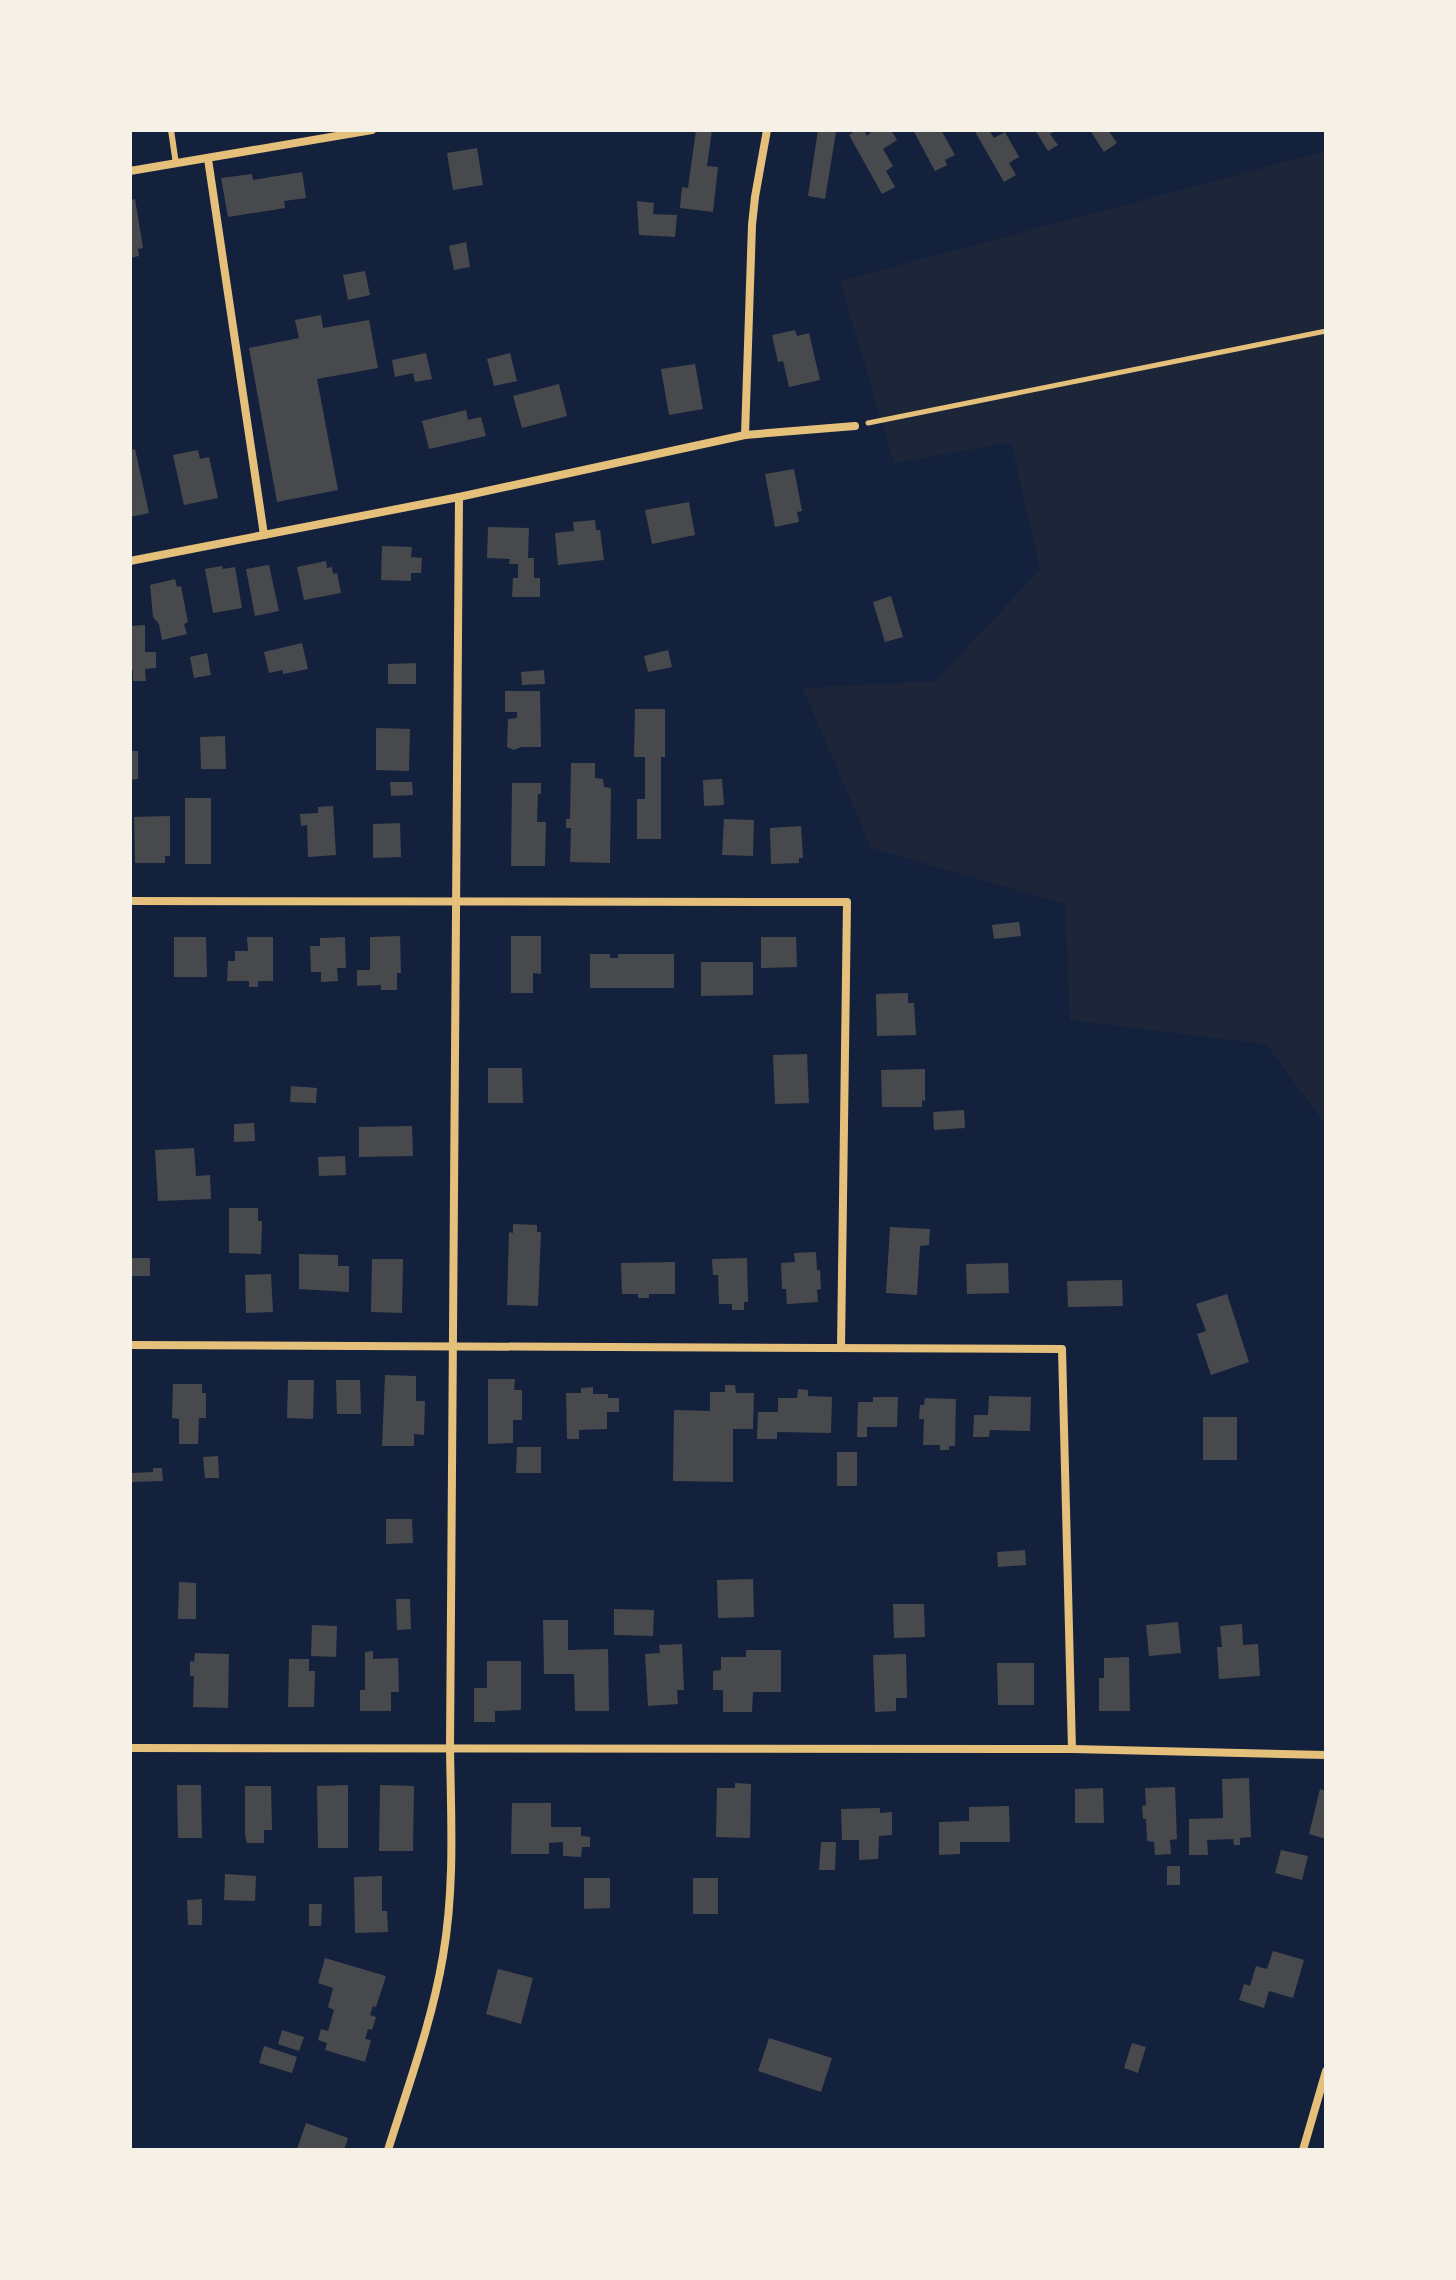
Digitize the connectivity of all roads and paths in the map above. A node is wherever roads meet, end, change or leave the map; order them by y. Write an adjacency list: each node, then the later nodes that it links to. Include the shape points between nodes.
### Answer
1 (171, 130): 5 (lane)
2 (372, 130): 4 (street)
3 (767, 130): 9 (street, via 752,225)
4 (208, 159): 5 (street); 11 (street)
5 (176, 164): 6 (street)
6 (130, 171)
7 (1326, 331): 8 (path)
8 (855, 426): 9 (street)
9 (745, 435): 10 (street)
10 (459, 497): 11 (street); 14 (street)
11 (264, 535): 12 (street)
12 (130, 561)
13 (130, 901): 14 (street)
14 (456, 901): 16 (street); 17 (street, via 847,902)
15 (130, 1345): 16 (street)
16 (453, 1347): 17 (street); 19 (street)
17 (841, 1348): 20 (street, via 1062,1349)
18 (130, 1748): 19 (street)
19 (450, 1748): 20 (street); 23 (street, via 452,1869 443,1955)
20 (1072, 1749): 21 (street)
21 (1326, 1755)
22 (1326, 2071): 24 (street)
23 (388, 2150)
24 (1303, 2150)

